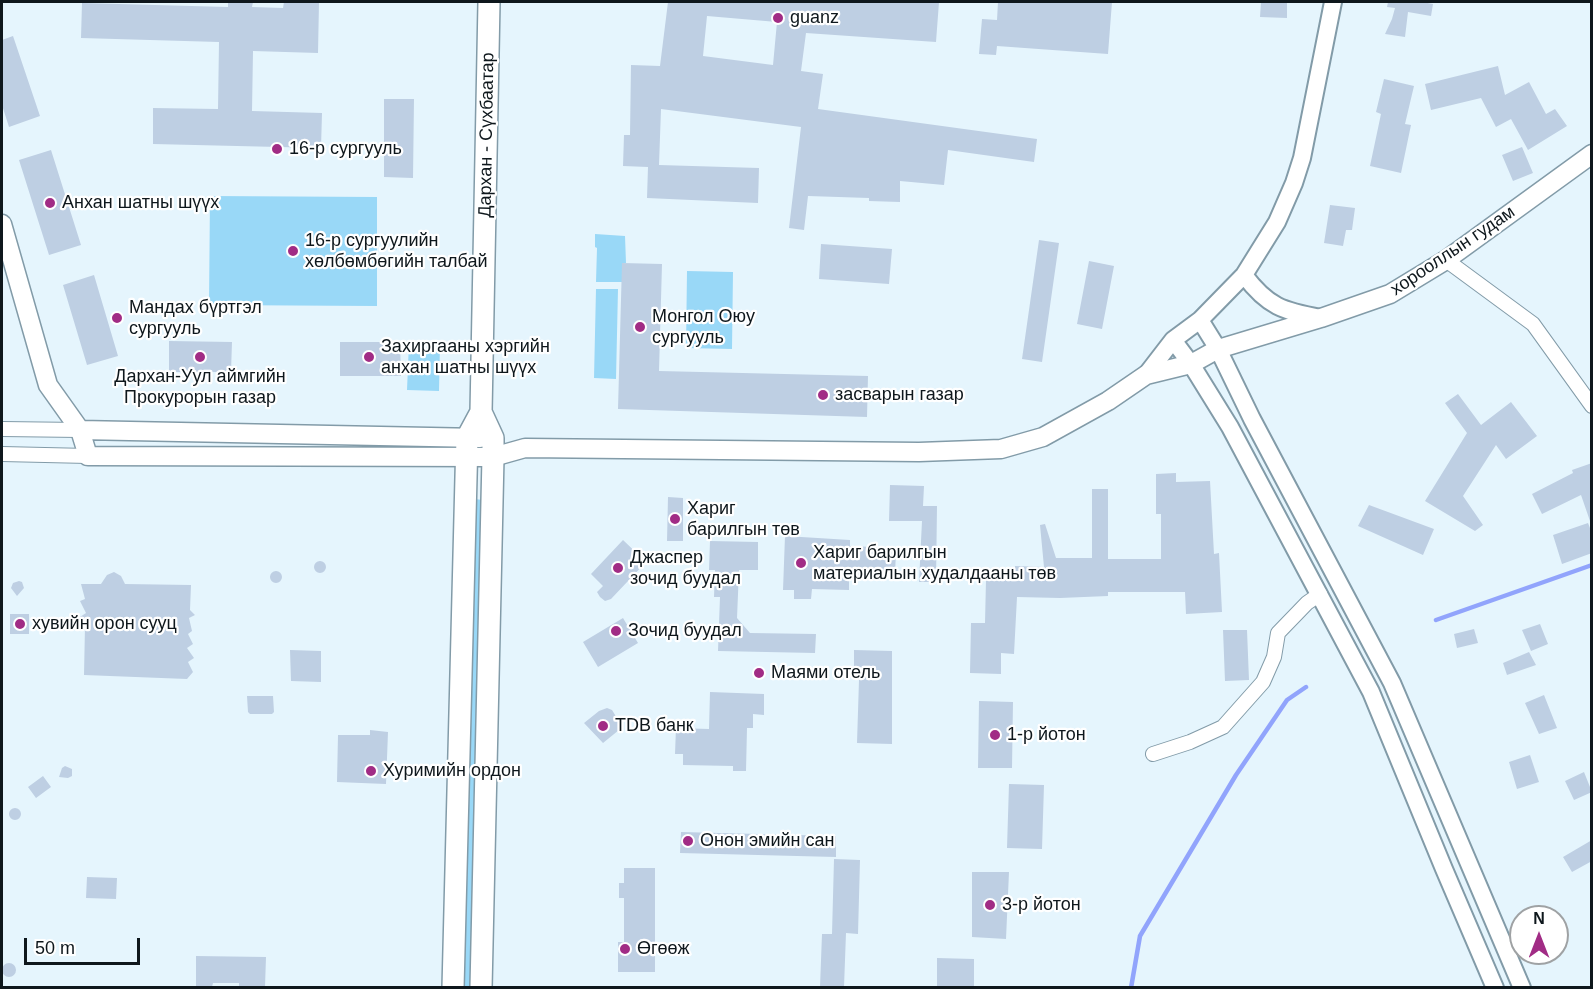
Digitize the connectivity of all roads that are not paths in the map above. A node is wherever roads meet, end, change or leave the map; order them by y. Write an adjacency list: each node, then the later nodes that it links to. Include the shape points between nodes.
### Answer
1 (489, 2): 14 (highway, Дархан - Сүхбаатар)
2 (1333, 2): 6 (street, via 1294,183 1277,222)
3 (1592, 154): 5 (main road, хорооллын гудам)
4 (2, 224): 16 (main road, via 48,385)
5 (1446, 260): 7 (main road, хорооллын гудам, via 1390,294); 13 (street, via 1533,324)
6 (1244, 275): 7 (street, via 1258,294 1277,307); 8 (street)
7 (1321, 318): 10 (main road, хорооллын гудам)
8 (1200, 320): 9 (street); 10 (street)
9 (1173, 340): 11 (street); 12 (street)
10 (1218, 348): 11 (main road, хорооллын гудам); 26 (street, via 1392,683)
11 (1191, 363): 12 (main road, хорооллын гудам); 21 (street)
12 (1146, 375): 18 (main road, хорооллын гудам, via 1043,437 1001,449 919,452)
13 (1592, 406)
14 (481, 412): 17 (highway); 18 (highway)
15 (2, 429): 16 (street)
16 (80, 430): 17 (main road); 20 (main road)
17 (466, 447): 18 (main road, хорооллын гудам); 20 (main road); 23 (highway)
18 (493, 447): 24 (highway)
19 (2, 454): 20 (street)
20 (88, 456)
21 (1320, 594): 22 (street, via 1278,633 1274,657 1263,682 1223,727); 25 (street, via 1371,692)
22 (1153, 754)
23 (453, 987)
24 (481, 987)
25 (1495, 987)
26 (1522, 987)

